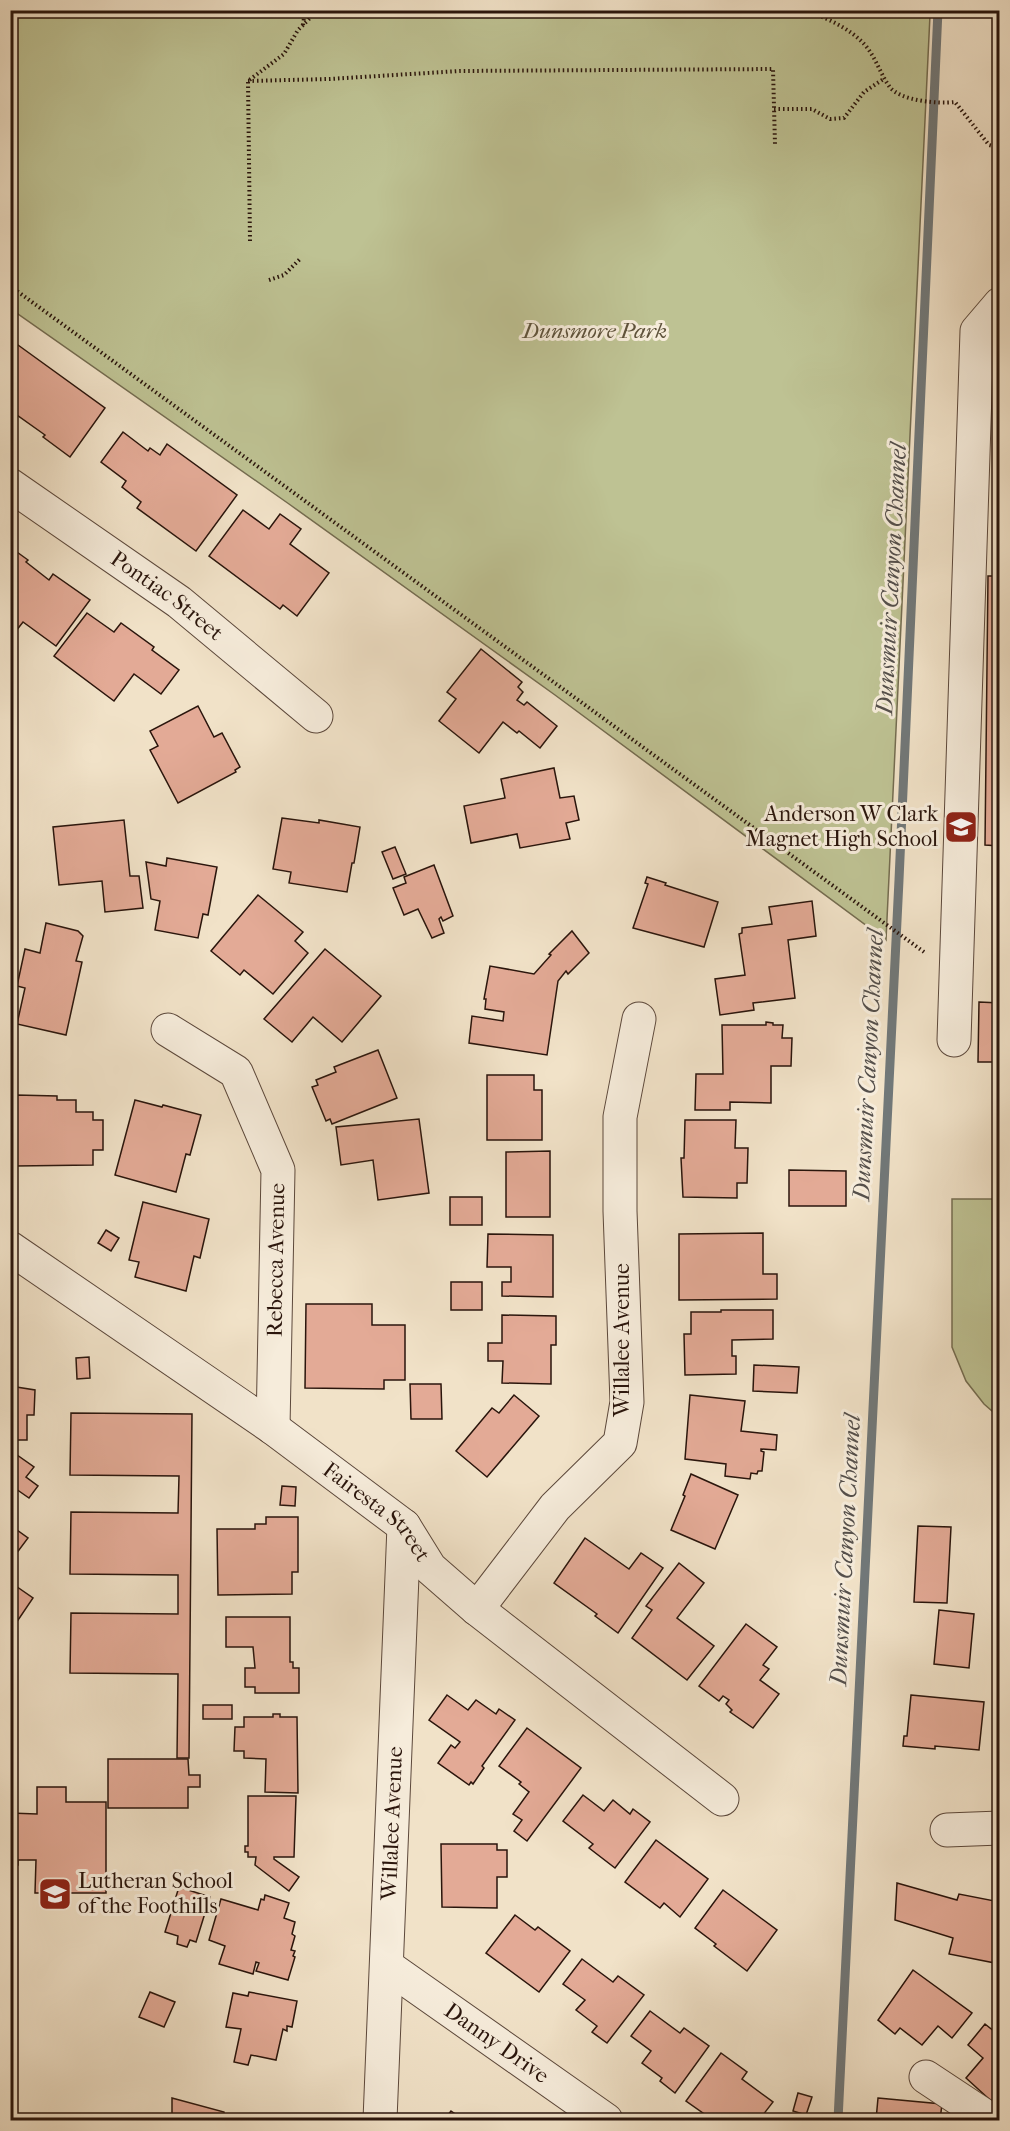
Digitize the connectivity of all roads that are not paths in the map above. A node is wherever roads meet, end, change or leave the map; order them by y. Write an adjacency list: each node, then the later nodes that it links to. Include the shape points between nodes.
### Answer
1 (999, 304): 6 (street, via 976,331)
2 (10, 485): 3 (street, Pontiac Street, via 179,602)
3 (316, 716)
4 (639, 1019): 10 (street, Willalee Avenue, via 620,1117 627,1402 620,1443 555,1507)
5 (168, 1030): 8 (street, Rebecca Avenue, via 236,1072 278,1170)
6 (954, 1040)
7 (10, 1248): 8 (street, Fairesta Street)
8 (273, 1428): 9 (street, Fairesta Street)
9 (404, 1526): 10 (street, Fairesta Street, via 430,1568); 14 (street, Willalee Avenue)
10 (477, 1609): 11 (street, Fairesta Street)
11 (722, 1799)
12 (999, 1828): 13 (street)
13 (947, 1830)
14 (387, 1966): 16 (street, Willalee Avenue); 17 (street, Danny Drive)
15 (926, 2077): 18 (street)
16 (380, 2121)
17 (606, 2121)
18 (991, 2121)

